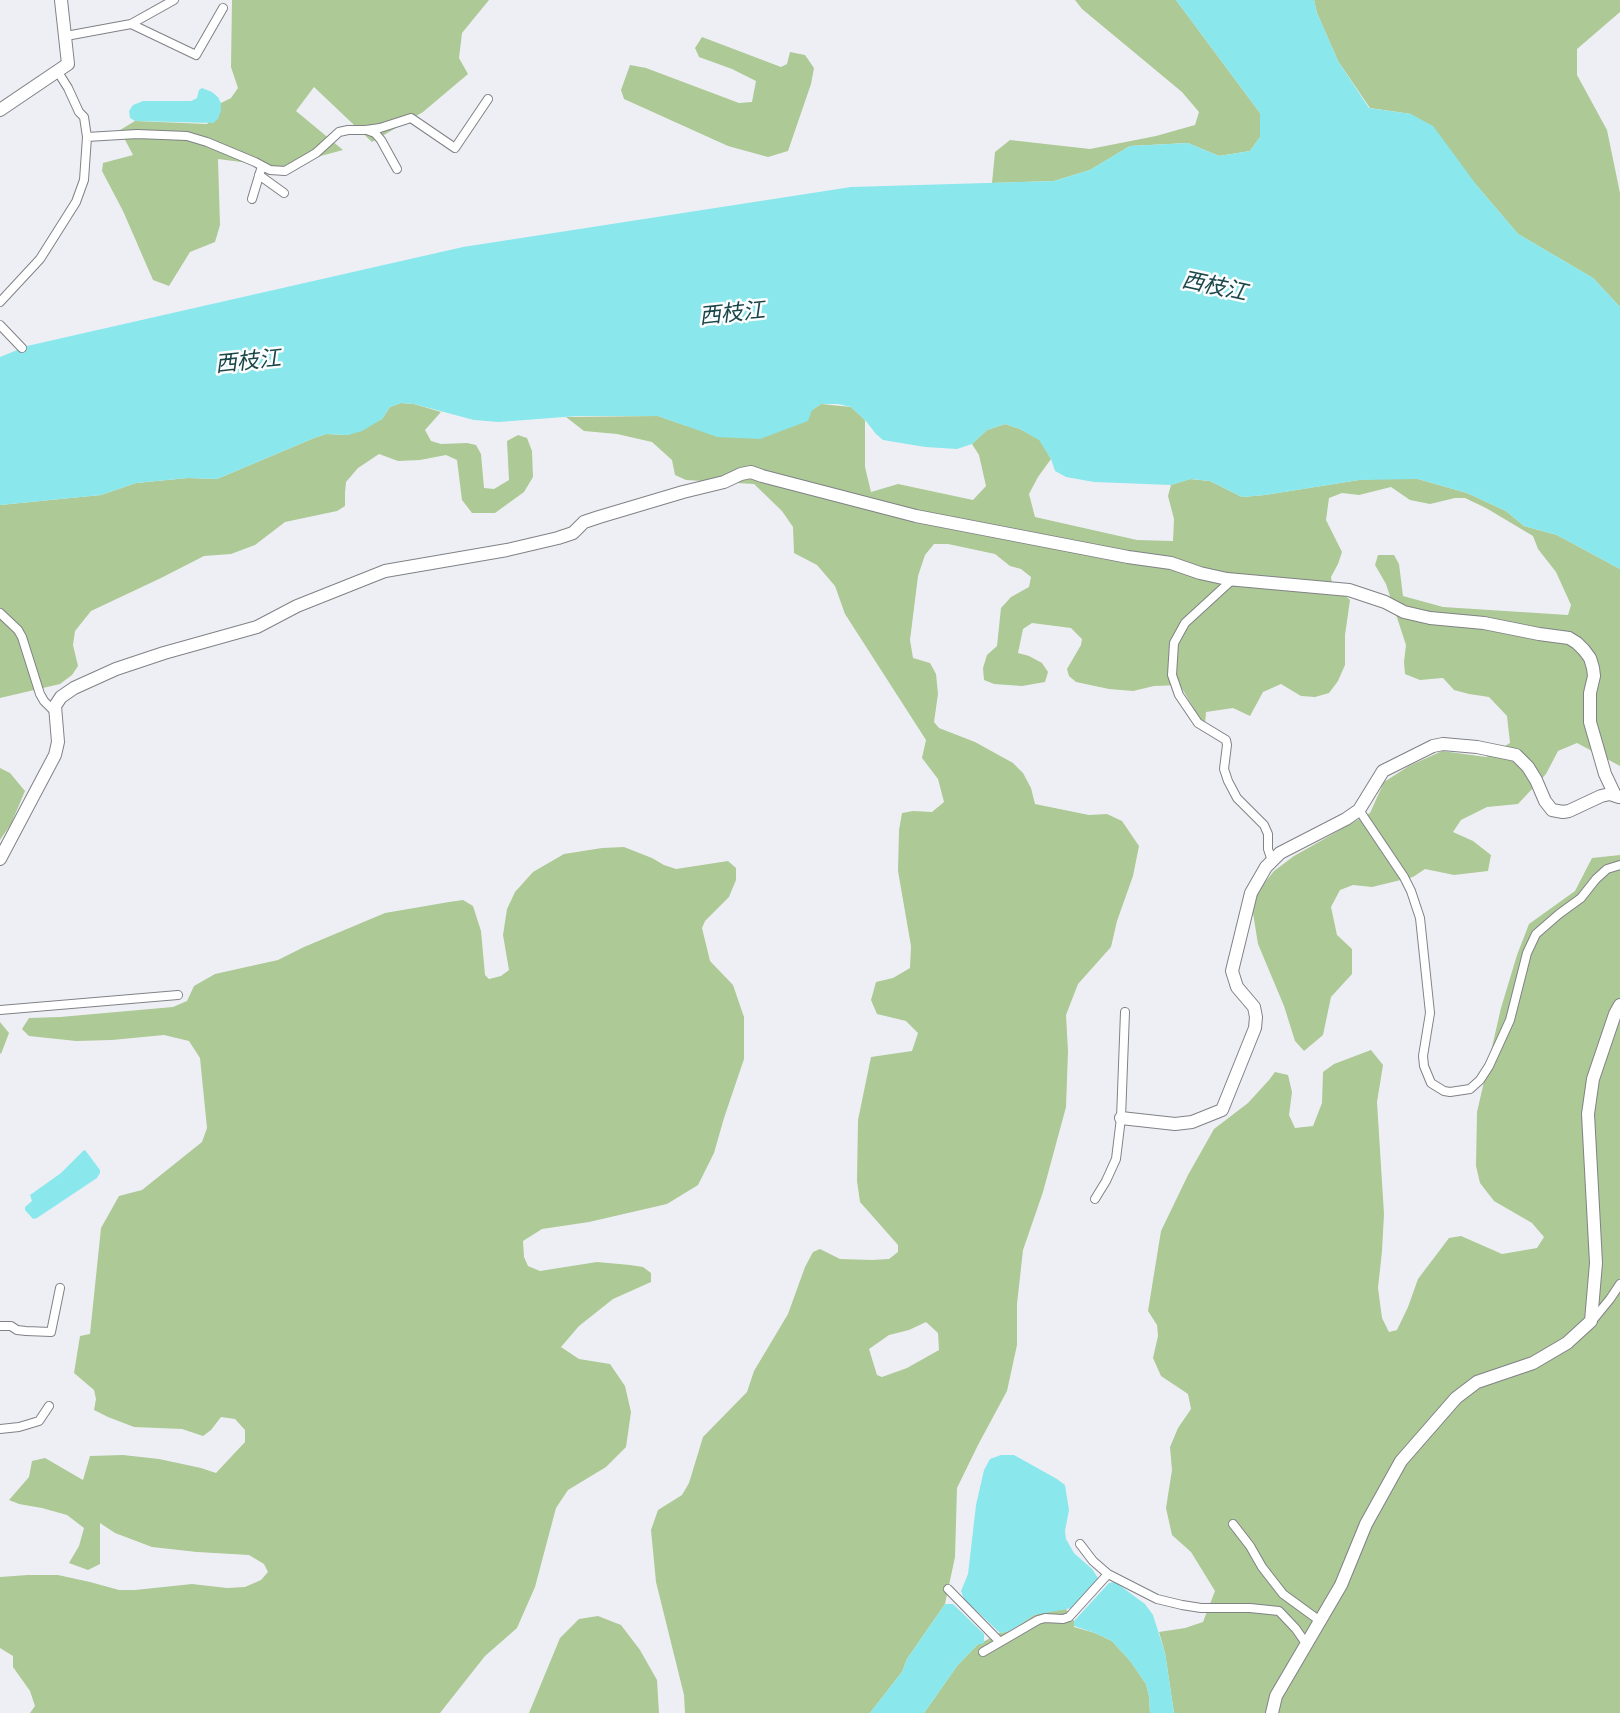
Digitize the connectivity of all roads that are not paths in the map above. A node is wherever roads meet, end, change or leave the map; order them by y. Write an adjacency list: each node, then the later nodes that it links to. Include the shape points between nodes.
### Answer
1 (62, 0): 5 (street)
2 (174, 0): 4 (street)
3 (223, 8): 4 (street, via 196,55)
4 (131, 24): 5 (street)
5 (66, 36): 6 (street, via 68,64)
6 (58, 72): 8 (street); 10 (street, via 84,117)
7 (488, 99): 9 (street, via 455,148 411,118)
8 (0, 110)
9 (366, 130): 11 (street, via 381,140); 12 (street, via 339,132 316,153 285,171)
10 (87, 137): 12 (street, via 187,136); 15 (street, via 84,180 76,202 40,259)
11 (397, 169)
12 (261, 170): 13 (street); 14 (street)
13 (284, 193)
14 (252, 199)
15 (0, 302)
16 (0, 325): 17 (street)
17 (22, 348)
18 (1233, 579): 20 (street, via 1171,563 916,516 751,472 584,522 573,533 558,538 385,571 297,606 257,627 116,669 74,688 62,697); 21 (street, via 1349,590 1404,612 1569,638 1578,643 1593,668 1590,722 1605,774); 24 (street, via 1185,623 1174,643 1172,675 1179,695 1198,723 1226,740 1224,769 1228,781 1236,798 1264,825)
19 (0, 614): 20 (street, via 18,630 40,694)
20 (54, 712): 23 (street, via 58,741 55,755)
21 (1617, 796): 22 (street, via 1601,796 1569,811 1552,810 1528,767 1516,755 1443,744 1383,771)
22 (1359, 810): 24 (street); 25 (street, via 1404,877 1420,918 1430,1013 1424,1066 1431,1083 1444,1091 1470,1089 1489,1066 1509,1020 1536,934 1581,898 1607,869)
23 (0, 860)
24 (1272, 861): 30 (street, via 1251,893 1233,971 1237,987 1254,1007 1256,1017 1222,1110 1175,1124)
25 (1620, 865)
26 (178, 995): 28 (street)
27 (1620, 1005): 34 (street, via 1593,1079 1588,1114 1596,1263)
28 (0, 1010)
29 (1125, 1012): 30 (street)
30 (1121, 1118): 31 (street, via 1116,1159)
31 (1095, 1199)
32 (1620, 1284): 34 (street)
33 (60, 1288): 35 (street, via 51,1332)
34 (1591, 1321): 42 (street, via 1567,1343 1533,1363 1477,1382 1456,1398 1401,1461)
35 (0, 1326)
36 (49, 1406): 37 (street, via 39,1421)
37 (0, 1429)
38 (1233, 1524): 42 (street, via 1283,1594)
39 (1080, 1544): 40 (street)
40 (1108, 1574): 43 (street, via 1069,1617 1038,1620); 44 (street, via 1157,1599 1182,1605 1279,1611)
41 (948, 1590): 43 (street)
42 (1320, 1622): 44 (street)
43 (1000, 1642): 45 (street)
44 (1307, 1645): 46 (street, via 1276,1696)
45 (983, 1652)
46 (1272, 1713)

